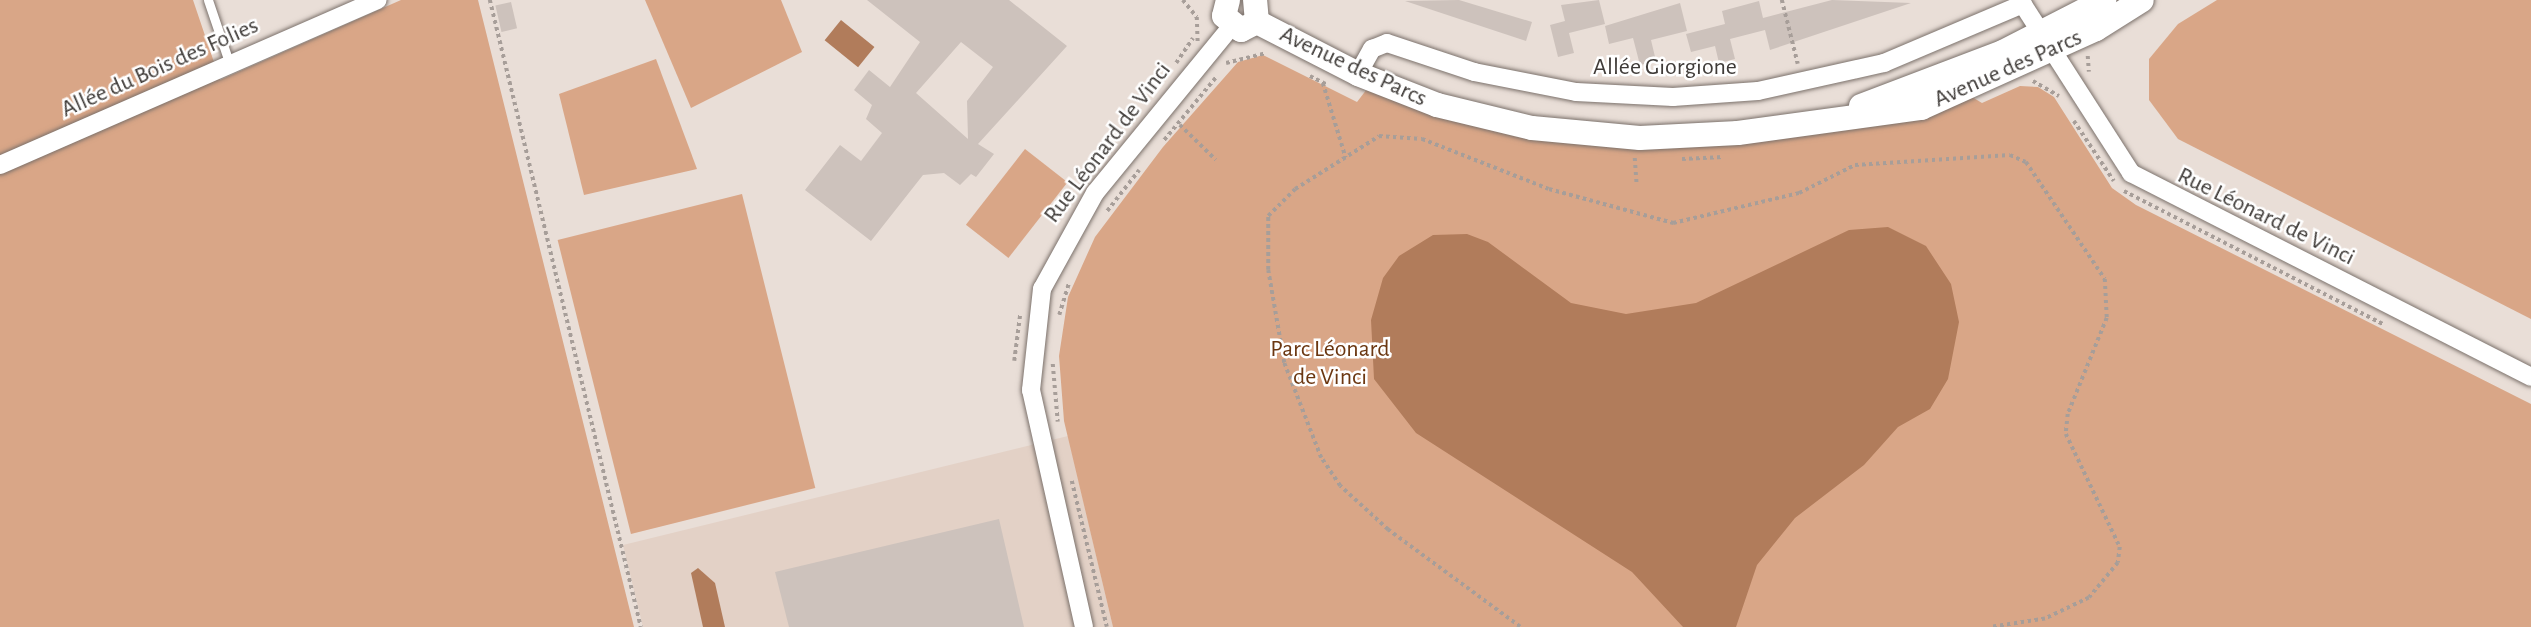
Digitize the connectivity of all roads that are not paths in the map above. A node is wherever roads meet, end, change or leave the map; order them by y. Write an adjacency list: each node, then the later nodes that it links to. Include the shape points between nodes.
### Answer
1 (208, 0): 10 (lane)
2 (378, 0): 10 (street, Allée du Bois des Folies)
3 (2104, 0): 9 (street, Avenue des Parcs)
4 (2142, 0): 9 (street, Avenue des Parcs)
5 (1226, 1): 8 (street)
6 (2022, 2): 9 (street, Rue Léonard de Vinci); 11 (street, Allée Giorgione, via 1884,63 1803,83 1673,97 1576,92 1474,72 1387,43 1372,49)
7 (1256, 11): 8 (street, Avenue des Parcs, via 1247,30); 11 (street, Avenue des Parcs)
8 (1231, 27): 14 (street, Rue Léonard de Vinci, via 1073,224 1049,269 1033,323 1037,428)
9 (2048, 40): 11 (street, Avenue des Parcs, via 1921,108 1738,133 1640,138 1559,130 1437,105); 13 (street, Rue Léonard de Vinci, via 2116,156 2151,187)
10 (230, 65): 12 (street, Allée du Bois des Folies)
11 (1358, 74)
12 (0, 165)
13 (2531, 377)
14 (1084, 627)

